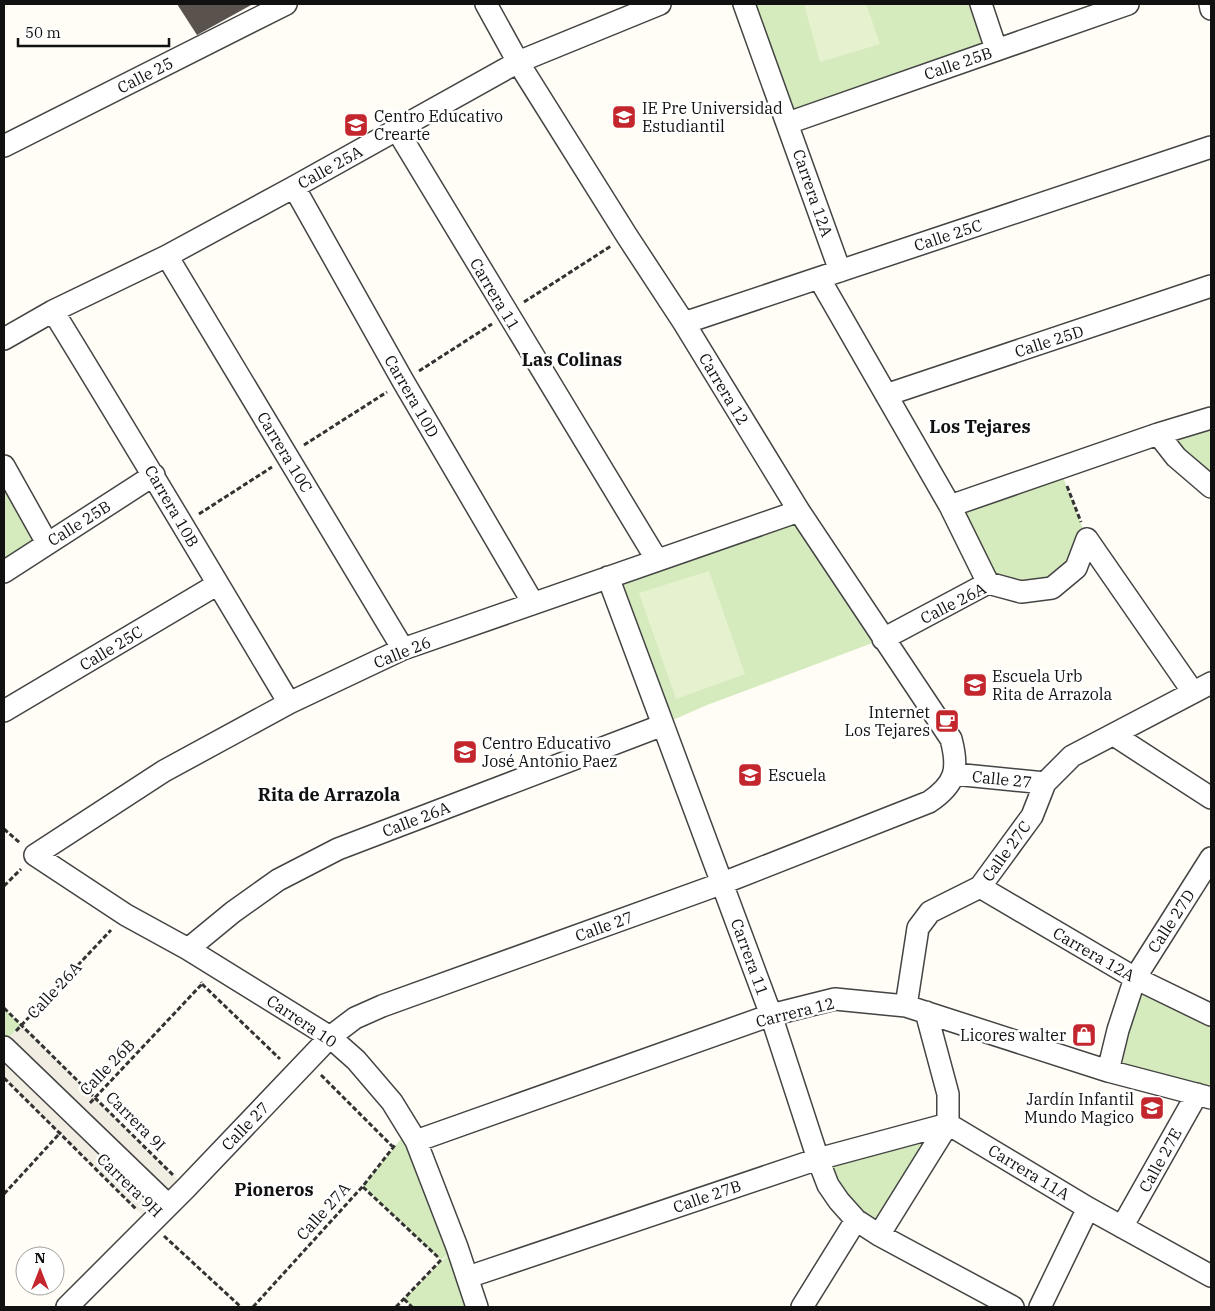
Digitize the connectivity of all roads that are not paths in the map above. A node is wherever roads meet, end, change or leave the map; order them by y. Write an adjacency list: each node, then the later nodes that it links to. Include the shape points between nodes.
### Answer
1 (286, 4): 13 (street, Calle 25)
2 (486, 4): 10 (street, Carrera 12)
3 (660, 4): 10 (street, Calle 25A)
4 (744, 4): 11 (street, Carrera 12A)
5 (980, 4): 9 (street)
6 (1128, 4): 9 (street, Calle 25B)
7 (1210, 4): 8 (street)
8 (1211, 8)
9 (996, 49): 11 (street, Calle 25B)
10 (518, 62): 12 (street, Calle 25A); 21 (street, Carrera 12)
11 (788, 123): 17 (street, Carrera 12A)
12 (397, 130): 15 (street, Calle 25A); 32 (street, Carrera 11)
13 (4, 146)
14 (1211, 147): 17 (street, Calle 25C)
15 (294, 187): 16 (street, Calle 25A); 37 (street, Carrera 10D)
16 (167, 256): 20 (street, Calle 25A); 39 (street, Carrera 10C)
17 (840, 271): 18 (street, Calle 25C)
18 (819, 278): 21 (street, Calle 25C); 23 (street)
19 (1211, 286): 23 (street, Calle 25D)
20 (53, 311): 22 (street, Calle 25A); 27 (street, Carrera 10B)
21 (684, 323): 30 (street, Carrera 12)
22 (4, 339)
23 (886, 395): 29 (street)
24 (1211, 418): 25 (street)
25 (1158, 434): 28 (street, via 1176,457); 29 (street)
26 (4, 466): 31 (street)
27 (154, 475): 31 (street, Calle 25B); 36 (street, Carrera 10B)
28 (1211, 487)
29 (950, 506): 35 (street)
30 (799, 511): 32 (street, Calle 26); 38 (street, Carrera 12)
31 (48, 543): 33 (street, Calle 25B)
32 (657, 560): 34 (street, Calle 26)
33 (4, 572)
34 (608, 577): 37 (street, Calle 26); 43 (street, Carrera 11)
35 (988, 583): 38 (street, Calle 26A); 40 (street, Calle 26A, via 1021,592 1052,588 1076,568 1087,539)
36 (218, 584): 41 (street, Carrera 10B); 42 (street, Calle 25C)
37 (533, 603): 39 (street, Calle 26)
38 (883, 639): 45 (street, Carrera 12, via 951,739 956,755)
39 (403, 649): 41 (street, Calle 26)
40 (1202, 687): 44 (street, Calle 27)
41 (288, 703): 48 (street, Calle 26, via 164,771)
42 (4, 712)
43 (663, 725): 50 (street, Carrera 11); 52 (street, Calle 26A, via 338,849 278,880)
44 (1114, 735): 46 (street, Calle 27, via 1072,756); 47 (street)
45 (954, 774): 46 (street, Calle 27); 50 (street, Calle 27, via 944,791 929,802)
46 (1044, 783): 51 (street, Calle 27C, via 1032,816)
47 (1211, 798)
48 (35, 855): 52 (street, Carrera 10, via 126,915)
49 (1211, 858): 53 (street, Calle 27D)
50 (723, 883): 55 (street, Carrera 11); 57 (street, Calle 27, via 382,1006 355,1018)
51 (980, 887): 53 (street, Carrera 12A); 54 (street, Calle 27C, via 930,912 918,928)
52 (188, 949): 57 (street, Carrera 10)
53 (1135, 978): 56 (street, Carrera 12A); 59 (street, Calle 27D)
54 (916, 1009): 55 (street, Carrera 12, via 835,999); 59 (street, Carrera 12); 61 (street, via 948,1094)
55 (771, 1015): 62 (street, Carrera 12); 63 (street, Carrera 11)
56 (1211, 1015)
57 (330, 1037): 62 (street, Carrera 10, via 356,1060 392,1102); 64 (street, Calle 27)
58 (7, 1042): 64 (street, via 76,1116)
59 (1108, 1071): 60 (street, Carrera 12)
60 (1204, 1096): 67 (street, Calle 27E)
61 (948, 1124): 63 (street, Calle 27B); 65 (street, Carrera 11A); 68 (street)
62 (412, 1135): 70 (street, Carrera 10, via 449,1254)
63 (818, 1159): 66 (street, Carrera 11, via 828,1185); 70 (street, Calle 27B)
64 (168, 1205): 71 (street, Calle 27)
65 (1088, 1208): 67 (street, Carrera 11A); 75 (street)
66 (856, 1220): 68 (street, Carrera 11); 73 (street)
67 (1122, 1227): 69 (street, Carrera 11A)
68 (879, 1235): 74 (street, Carrera 11)
69 (1211, 1276)
70 (468, 1277): 72 (street, Carrera 10)
71 (67, 1307)
72 (478, 1307)
73 (802, 1307)
74 (1013, 1307)
75 (1040, 1307)

